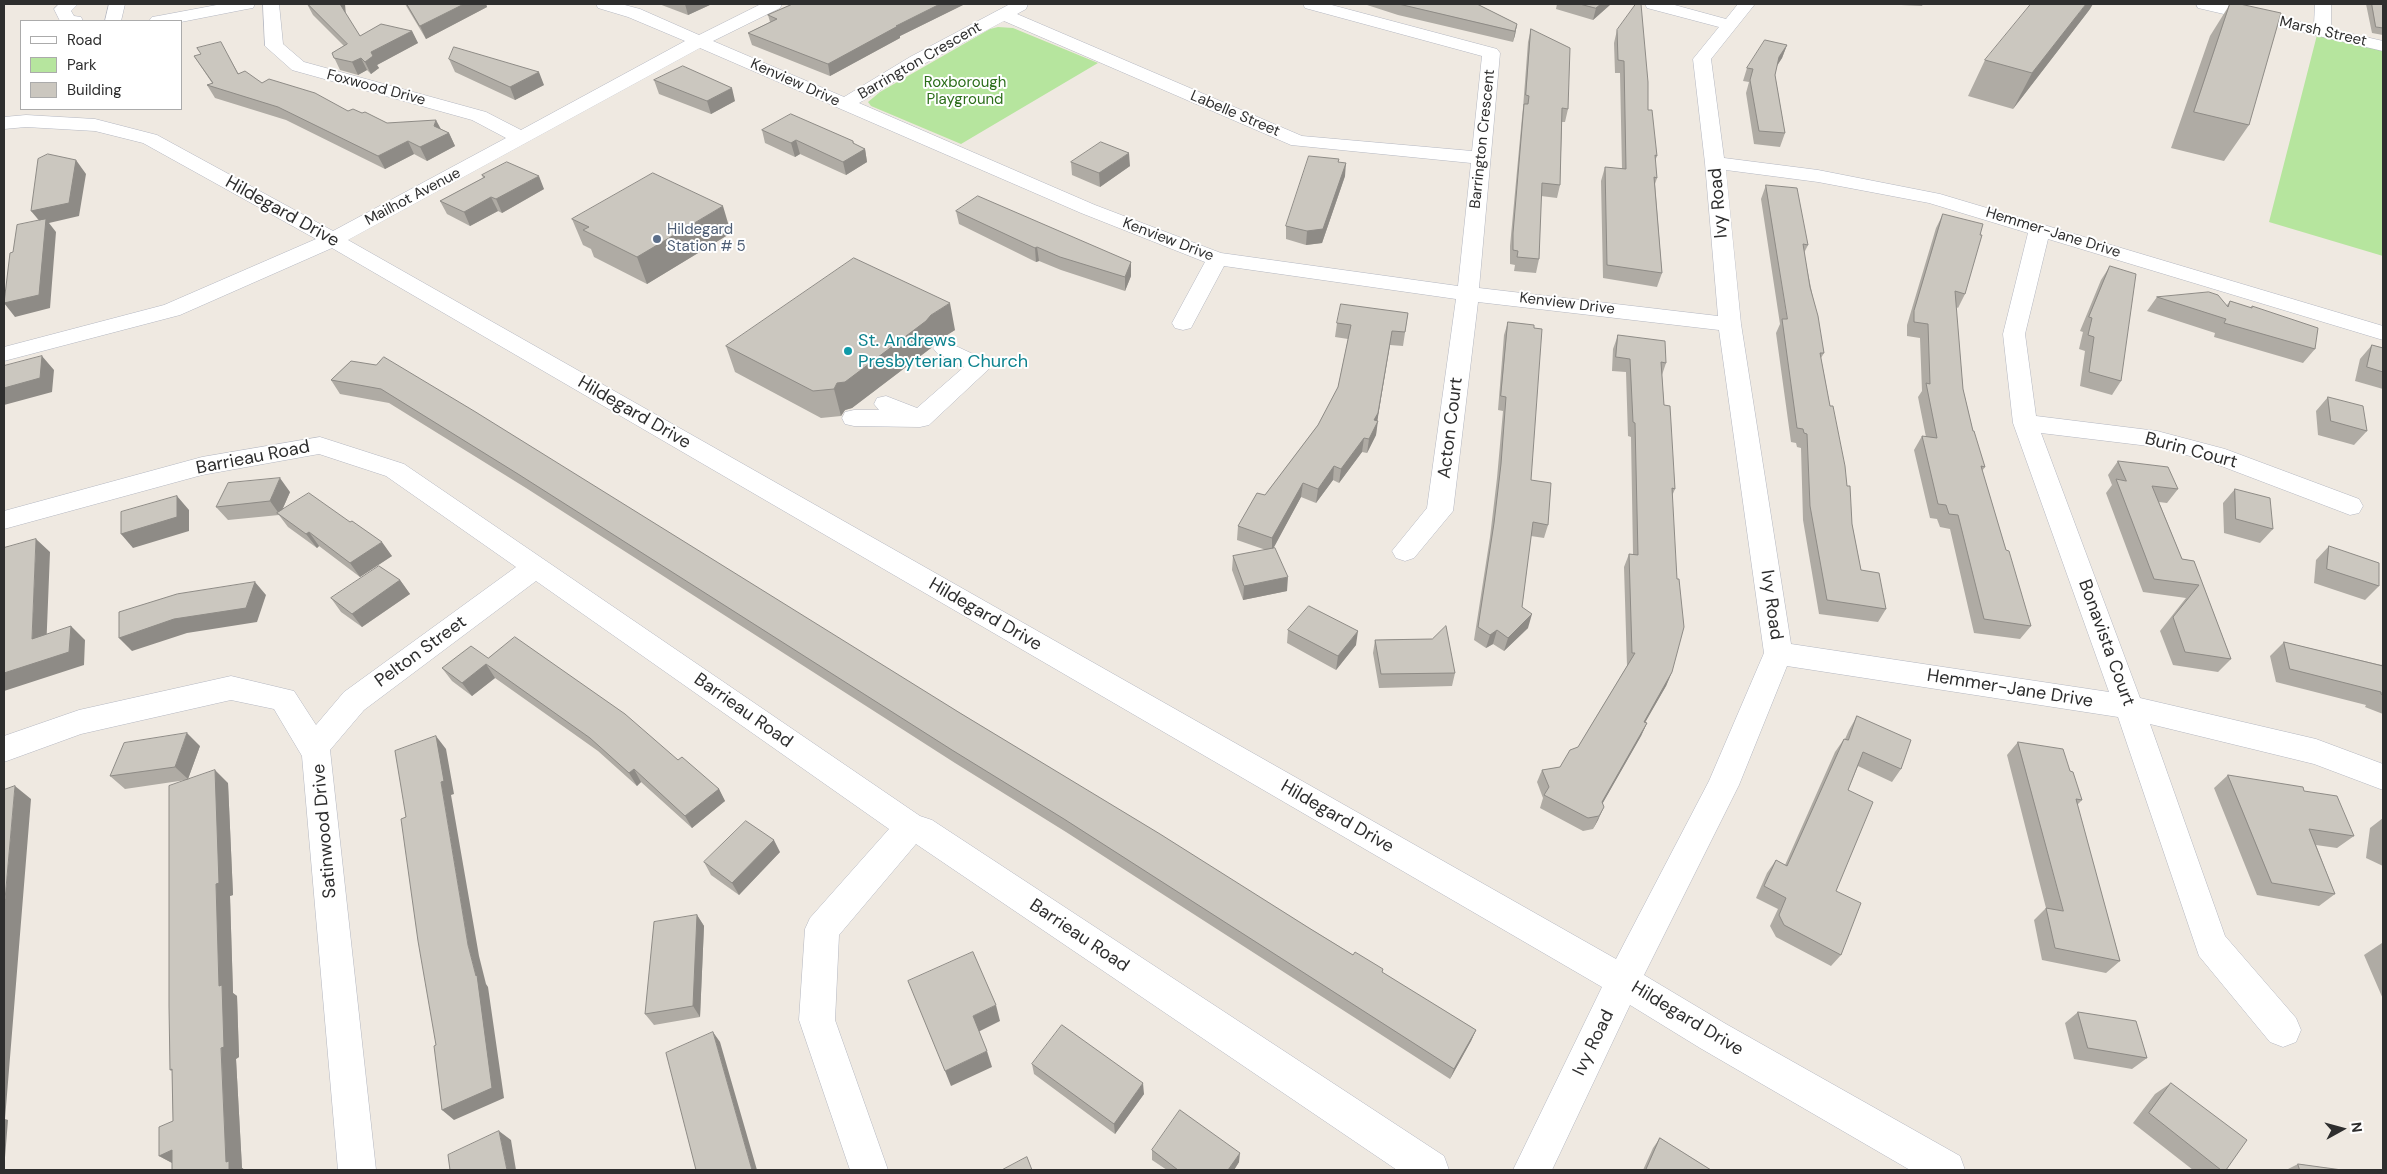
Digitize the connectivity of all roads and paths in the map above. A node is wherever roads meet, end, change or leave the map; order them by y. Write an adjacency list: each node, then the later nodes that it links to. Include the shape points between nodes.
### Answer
1 (70, 4): 14 (street, via 62,9)
2 (117, 4): 15 (street)
3 (247, 4): 16 (street)
4 (271, 4): 23 (street, Foxwood Drive, via 274,46 298,66 479,116)
5 (604, 4): 19 (street, Kenview Drive, via 634,13)
6 (774, 4): 19 (street, Mailhot Avenue)
7 (1022, 4): 13 (street, Barrington Crescent)
8 (1310, 4): 24 (street, Barrington Crescent, via 1492,53)
9 (1653, 4): 17 (street)
10 (1747, 4): 17 (street, Ivy Road)
11 (2204, 4): 18 (street, Marsh Street)
12 (2323, 4): 18 (street)
13 (1003, 14): 21 (street, Barrington Crescent); 24 (street, Labelle Street, via 1298,141)
14 (72, 20)
15 (113, 20)
16 (163, 20)
17 (1730, 25): 25 (street, Ivy Road, via 1702,59)
18 (2322, 31): 20 (street, Marsh Street)
19 (699, 41): 21 (street, Kenview Drive); 23 (street, Mailhot Avenue)
20 (2383, 46)
21 (845, 104): 28 (street, Kenview Drive, via 1088,209)
22 (4, 123): 27 (street, Hildegard Drive, via 95,125 150,139)
23 (521, 138): 27 (street, Mailhot Avenue)
24 (1482, 158): 29 (street, Barrington Crescent)
25 (1715, 163): 26 (street, Hemmer-Jane Drive, via 1818,176 1933,198); 31 (street, Ivy Road)
26 (2040, 229): 32 (street, Hemmer-Jane Drive); 38 (street, Bonavista Court, via 2014,334)
27 (334, 240): 34 (street, Mailhot Avenue, via 172,310); 49 (street, Hildegard Drive)
28 (1217, 259): 29 (street, Kenview Drive); 30 (street)
29 (1468, 293): 31 (street, Kenview Drive); 41 (street, Acton Court, via 1440,511)
30 (1183, 323)
31 (1730, 324): 43 (street, Ivy Road)
32 (2383, 333)
33 (945, 348): 37 (street, via 980,366)
34 (4, 354)
35 (886, 404): 37 (street)
36 (854, 418): 37 (street)
37 (920, 419)
38 (2025, 423): 39 (street, Burin Court, via 2157,439 2216,456); 44 (street, Bonavista Court)
39 (2350, 506)
40 (4, 520): 42 (street, Barrieau Road, via 202,466 320,446 395,470)
41 (1406, 551)
42 (536, 567): 45 (street, Pelton Street, via 354,701); 48 (street, Barrieau Road)
43 (1778, 653): 44 (street, Hemmer-Jane Drive); 49 (street, Ivy Road, via 1723,784)
44 (2129, 708): 47 (street, Hemmer-Jane Drive, via 2316,752); 50 (street, Bonavista Court, via 2211,945)
45 (315, 747): 46 (street, Satinwood Drive, via 284,699 231,688 79,722); 51 (street, Satinwood Drive)
46 (4, 749)
47 (2383, 777)
48 (911, 827): 52 (street, via 822,929 817,1020); 53 (street, Barrieau Road, via 921,830)
49 (1623, 981): 54 (street, Ivy Road); 55 (street, Hildegard Drive)
50 (2283, 1030)
51 (357, 1170)
52 (869, 1170)
53 (1430, 1170)
54 (1532, 1170)
55 (1946, 1170)

